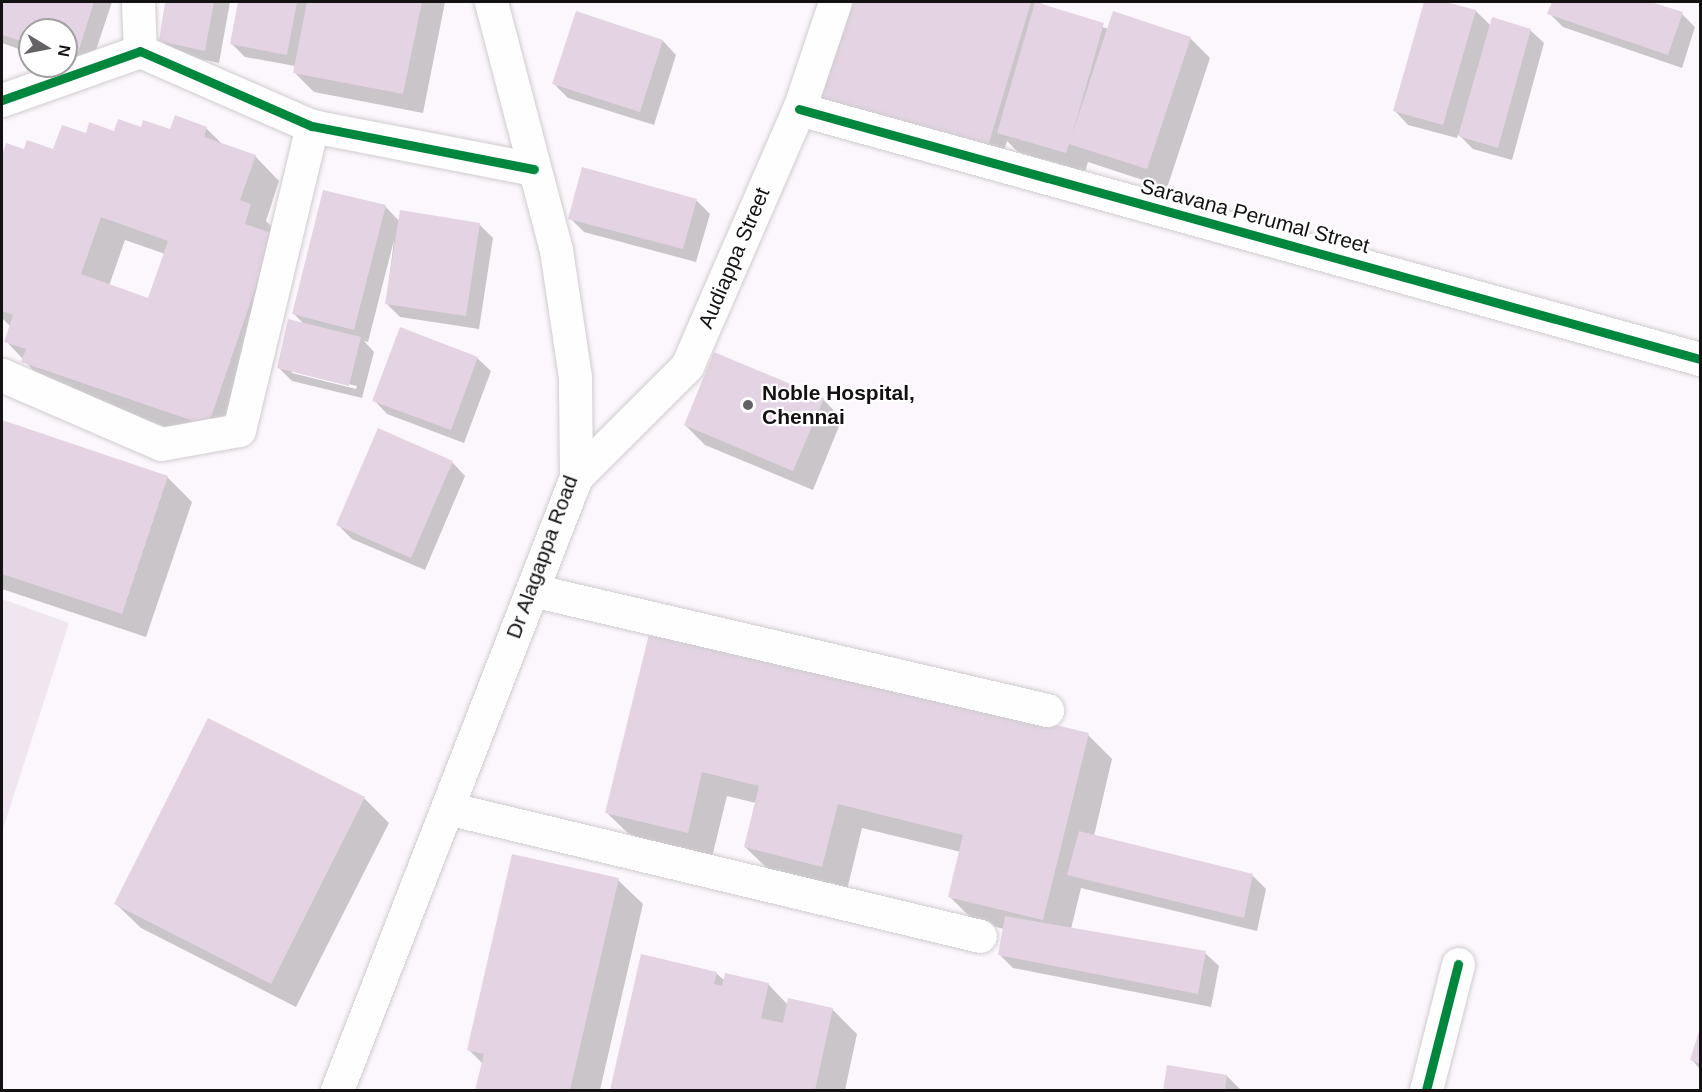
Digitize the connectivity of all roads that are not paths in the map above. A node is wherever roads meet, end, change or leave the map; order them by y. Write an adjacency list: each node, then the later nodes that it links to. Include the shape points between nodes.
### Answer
1 (138, 2): 4 (street)
2 (491, 2): 8 (street, Dr Alagappa Road)
3 (835, 2): 6 (street, Audiappa Street)
4 (140, 51): 5 (street); 7 (street)
5 (2, 100)
6 (799, 109): 9 (street, Saravana Perumal Street); 11 (street, Audiappa Street, via 687,366)
7 (312, 126): 8 (street); 10 (street, via 238,430 162,444)
8 (534, 169): 11 (street, Dr Alagappa Road, via 556,250 575,377)
9 (1701, 359)
10 (2, 375)
11 (576, 477): 12 (street, Dr Alagappa Road)
12 (532, 590): 13 (street); 14 (street, Dr Alagappa Road)
13 (1047, 710)
14 (447, 808): 15 (street); 17 (street, Dr Alagappa Road)
15 (980, 936)
16 (1458, 964): 18 (street)
17 (340, 1087)
18 (1426, 1090)

